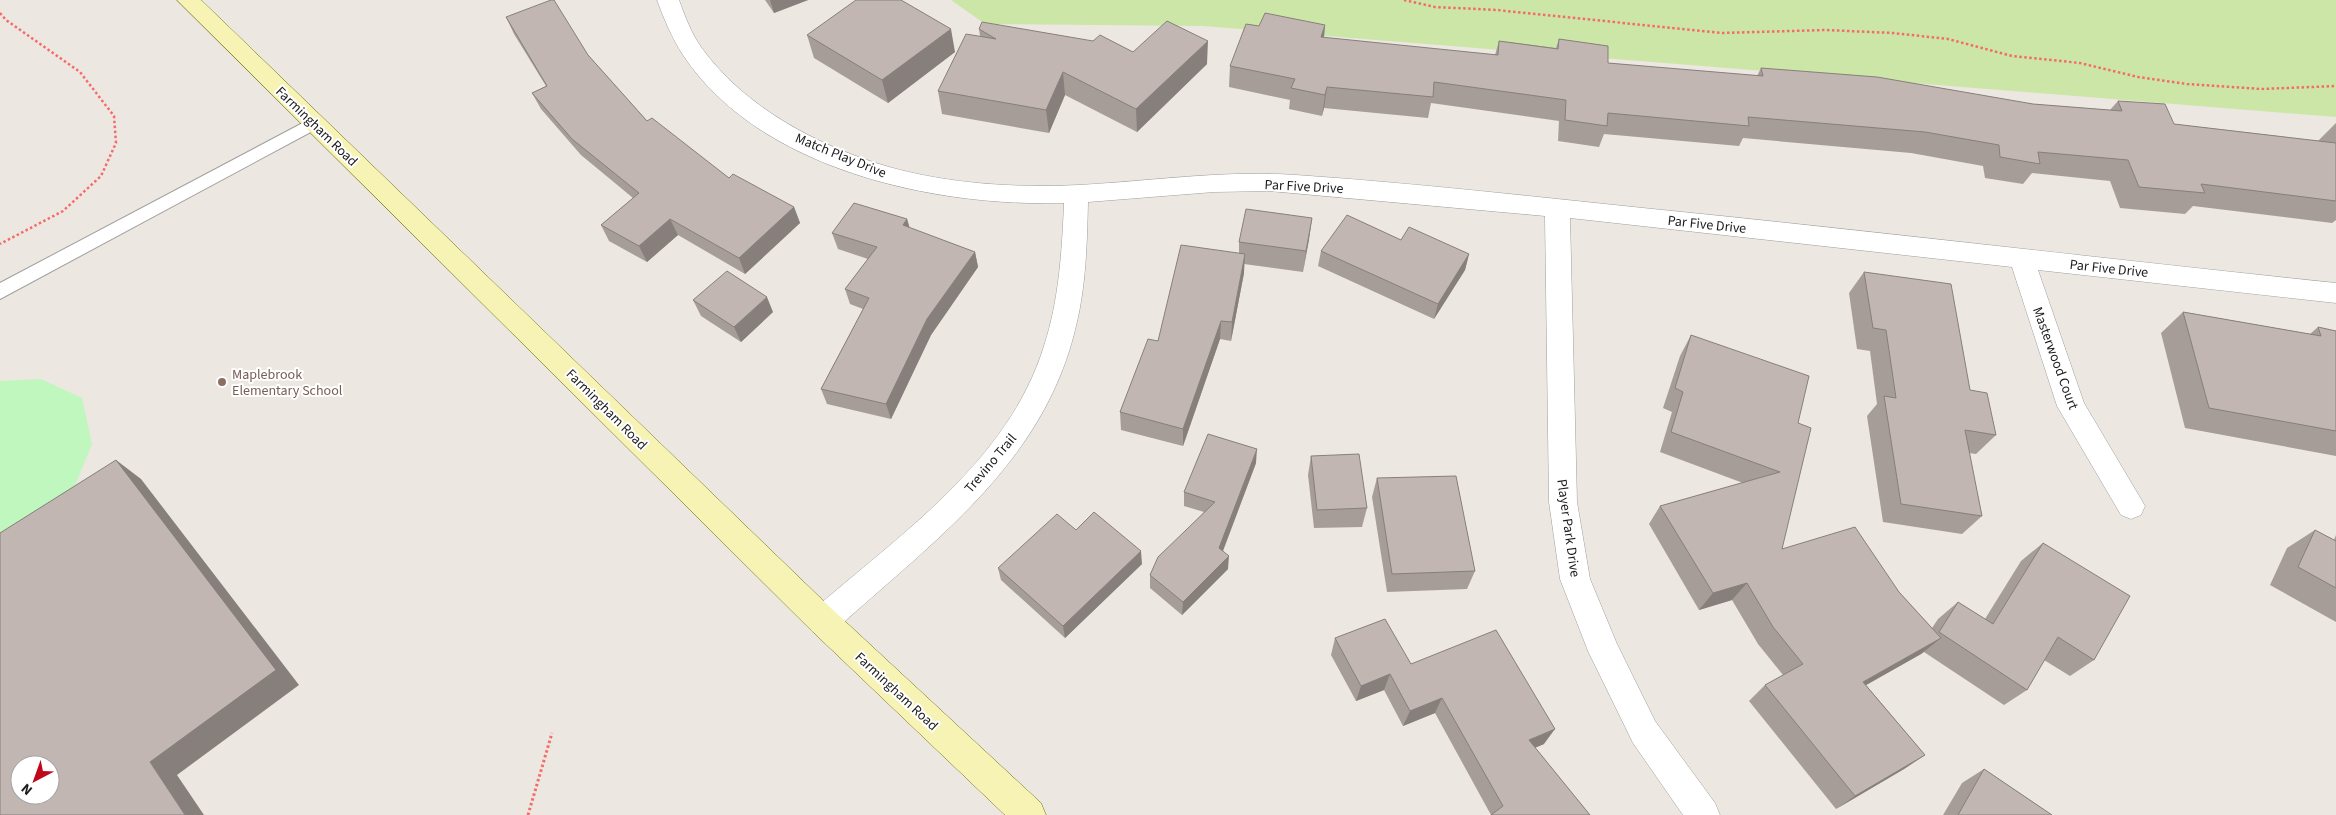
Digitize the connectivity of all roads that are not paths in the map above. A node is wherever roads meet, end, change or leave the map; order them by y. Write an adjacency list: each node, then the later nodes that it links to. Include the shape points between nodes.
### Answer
1 (188, 0): 3 (street, Farmingham Road)
2 (668, 0): 4 (street, Match Play Drive, via 693,54 713,78 742,104 782,131 823,151 918,183 1019,195)
3 (314, 123): 7 (lane); 10 (street, Farmingham Road)
4 (1076, 194): 5 (street, Par Five Drive, via 1208,184 1288,183); 10 (street, Trevino Trail, via 1068,297 1058,343 1046,378 1024,421 1001,455 951,509)
5 (1557, 207): 6 (street, Par Five Drive); 12 (street, Player Park Drive, via 1563,502 1575,579 1604,651 1644,732)
6 (2022, 258): 8 (street, Par Five Drive); 9 (street, Masterwood Court, via 2071,406)
7 (0, 292)
8 (2336, 293)
9 (2130, 506)
10 (823, 621): 11 (street, Farmingham Road)
11 (1029, 815)
12 (1703, 815)

